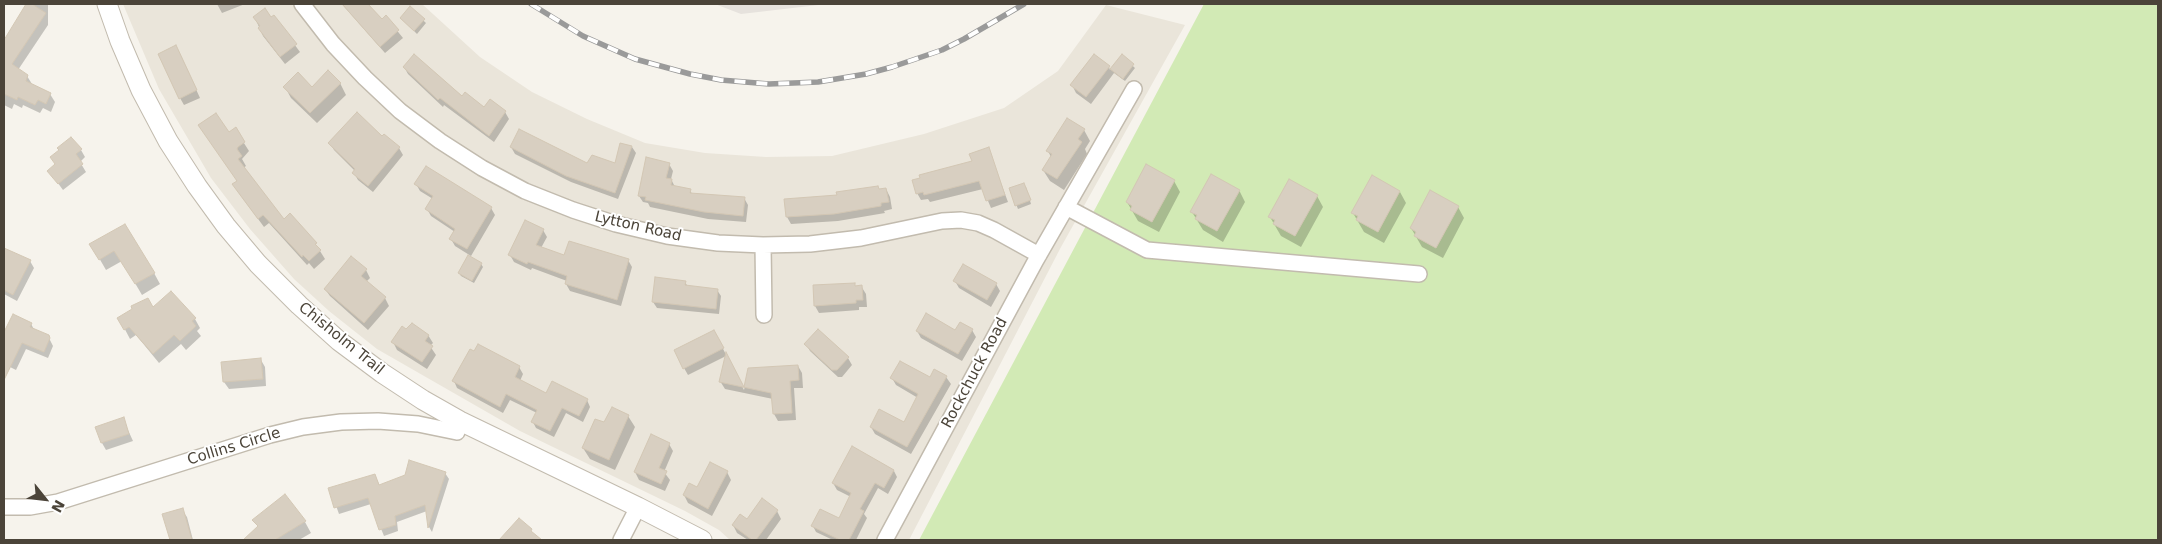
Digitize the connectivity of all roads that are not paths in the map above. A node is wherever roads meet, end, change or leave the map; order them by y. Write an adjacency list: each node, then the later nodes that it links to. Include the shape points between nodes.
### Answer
1 (107, 4): 9 (street, Chisholm Trail, via 141,90 168,141 197,186 251,256 298,305 339,341 423,400)
2 (302, 4): 5 (street, Lytton Road, via 339,51 400,110 448,146 525,191 573,210 642,230 718,243)
3 (1134, 89): 4 (street, Rockchuck Road)
4 (1066, 207): 6 (street, Rockchuck Road); 7 (street, via 1147,250)
5 (763, 245): 6 (street, Lytton Road, via 861,238 942,221 962,220 994,230); 8 (street)
6 (1039, 255): 14 (street, Rockchuck Road)
7 (1419, 274)
8 (764, 314)
9 (460, 420): 10 (street, Chisholm Trail); 11 (street, Collins Circle, via 457,432 418,424 378,421 303,427 58,502)
10 (638, 506): 12 (street); 13 (street, Chisholm Trail)
11 (4, 507)
12 (621, 540)
13 (702, 540)
14 (885, 540)

